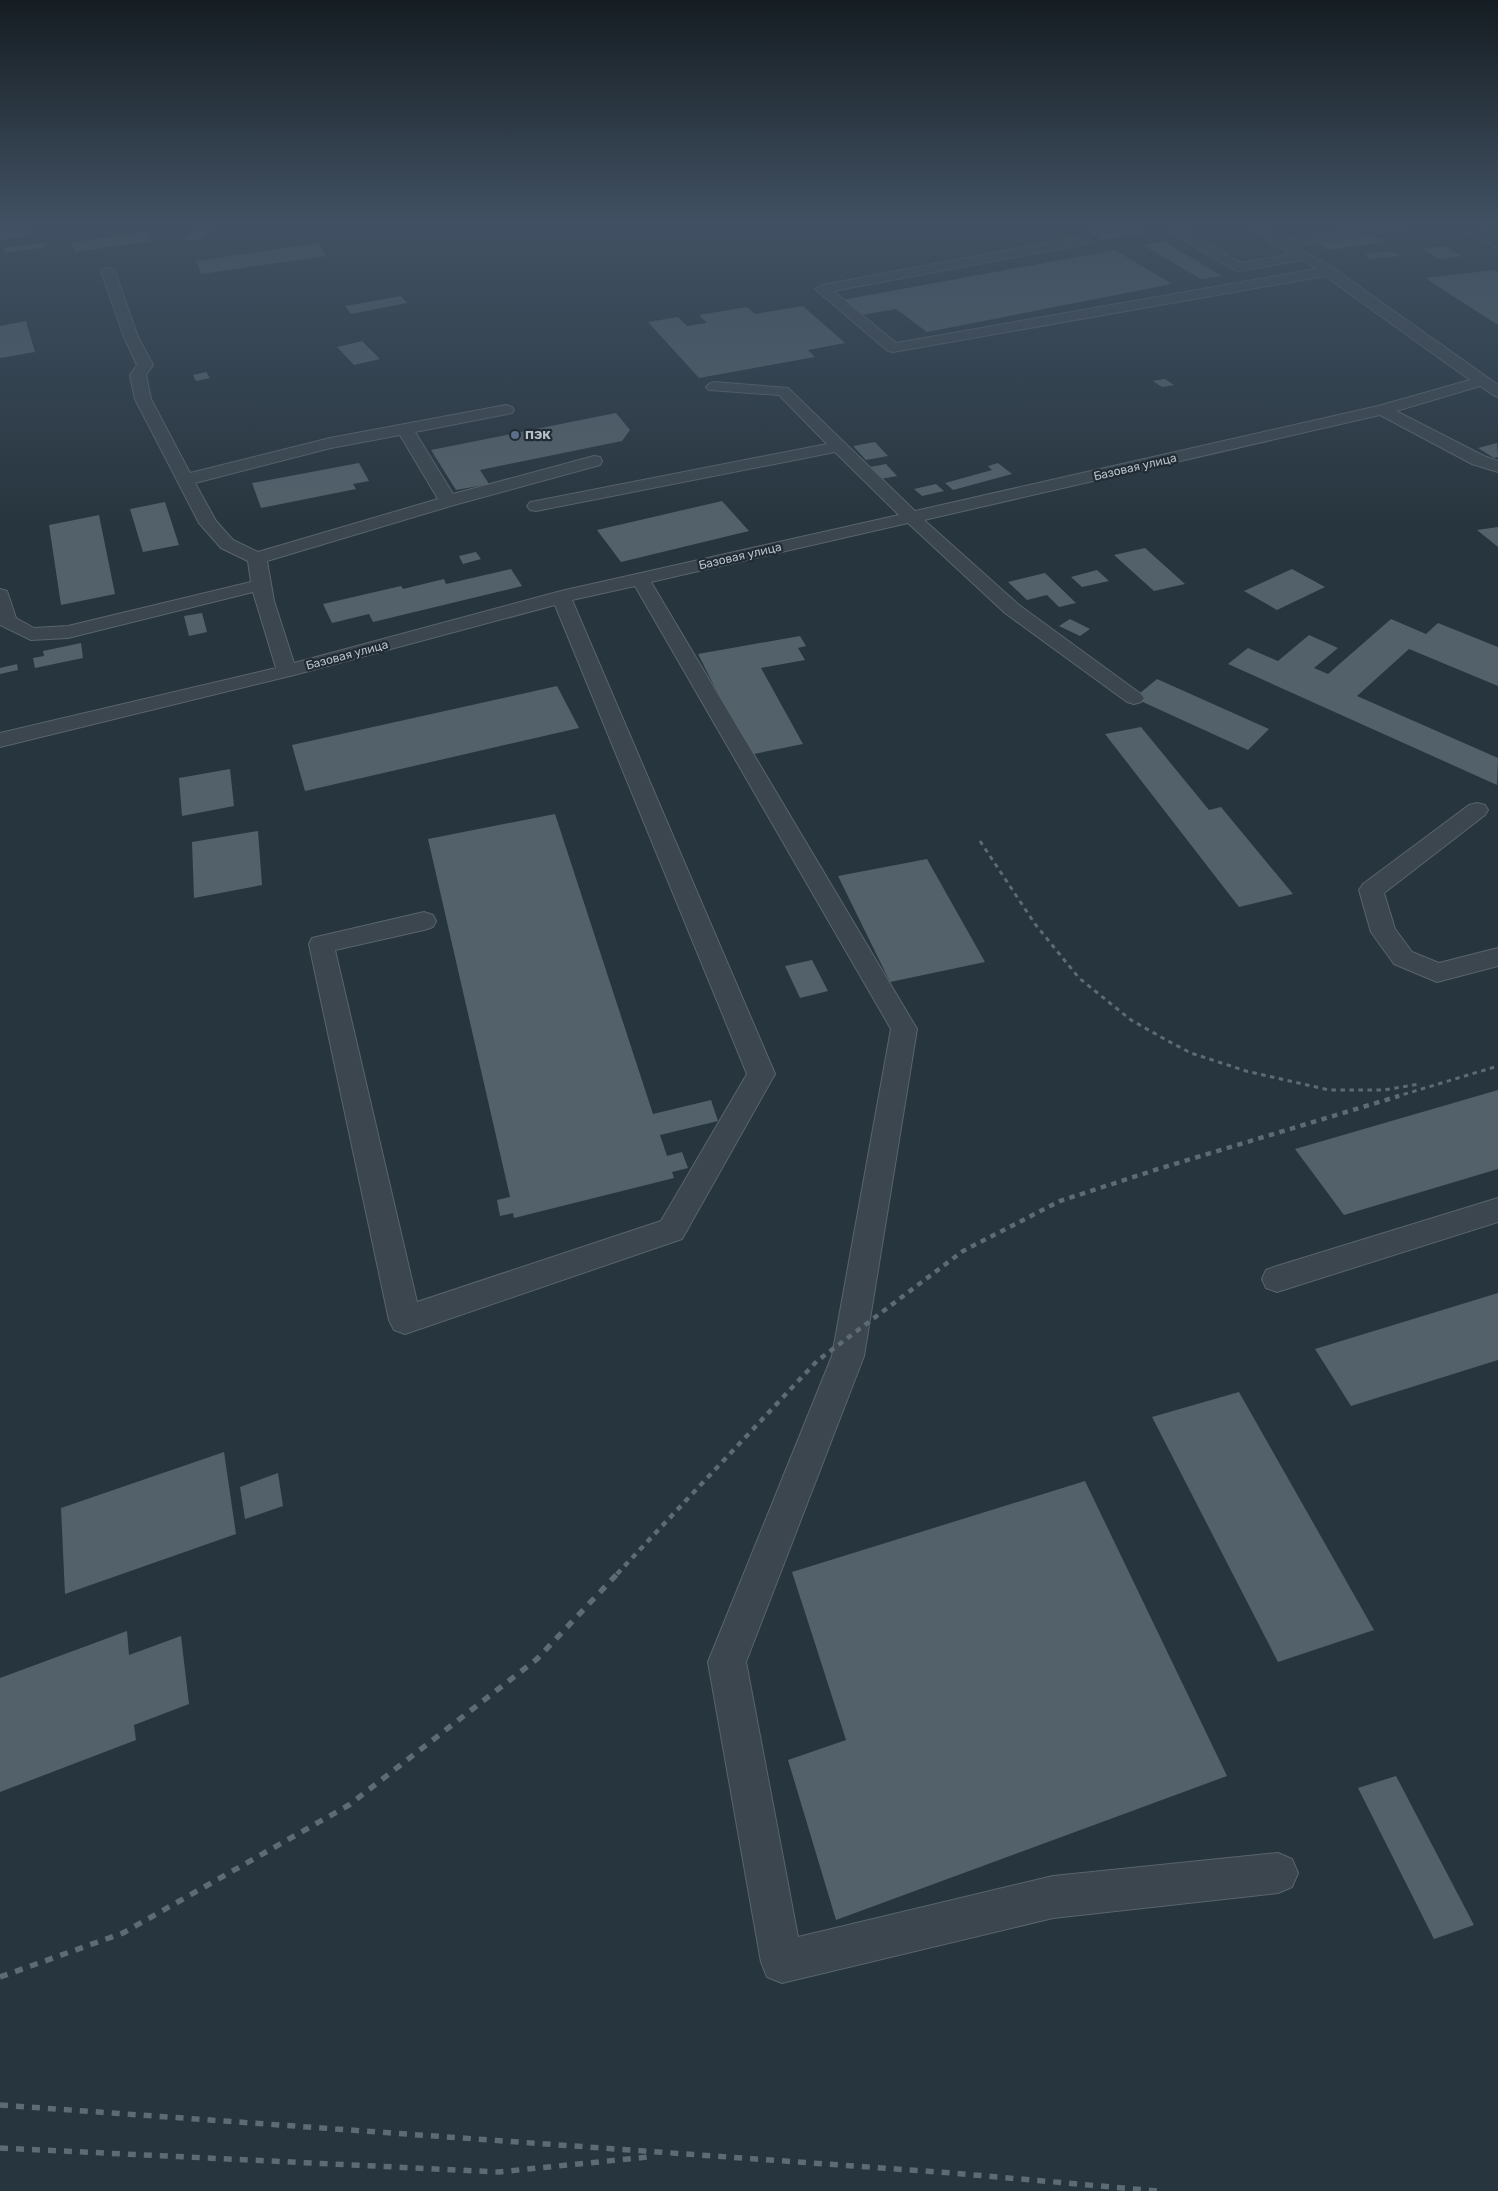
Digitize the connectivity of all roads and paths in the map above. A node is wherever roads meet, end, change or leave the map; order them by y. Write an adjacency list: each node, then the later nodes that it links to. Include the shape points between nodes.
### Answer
1 (127, 325): 14 (street, via 145,364 138,375 143,399)
2 (866, 325): 3 (street, via 893,348)
3 (1022, 325)
4 (1404, 325): 5 (street)
5 (1482, 381): 7 (street); 9 (street, Базовая улица)
6 (714, 387): 11 (street, via 783,391)
7 (1498, 392)
8 (506, 410): 10 (street)
9 (1382, 410): 13 (street, via 1478,460); 17 (street, Базовая улица)
10 (404, 428): 14 (street, via 330,443); 15 (street)
11 (840, 446): 16 (street); 17 (street)
12 (594, 462): 15 (street)
13 (1498, 467)
14 (185, 480): 18 (street, via 208,523 227,544)
15 (448, 501): 18 (street)
16 (536, 506)
17 (912, 518): 19 (street, Базовая улица); 24 (street, via 1012,609)
18 (258, 558): 20 (street)
19 (640, 579): 22 (street, Базовая улица); 31 (street, via 904,1029 848,1356 727,1662 782,1962 1053,1897)
20 (260, 585): 21 (street, via 68,632 31,634 7,621); 23 (street)
21 (0, 595)
22 (561, 597): 23 (street, Базовая улица); 27 (street, via 762,1074 671,1230 404,1320 321,944)
23 (287, 671): 25 (street, Базовая улица)
24 (1134, 698)
25 (0, 740)
26 (1477, 810): 28 (street, via 1371,890 1384,932 1403,958 1437,972)
27 (424, 921)
28 (1498, 957)
29 (1498, 1210): 30 (street)
30 (1277, 1279)
31 (1278, 1873)

